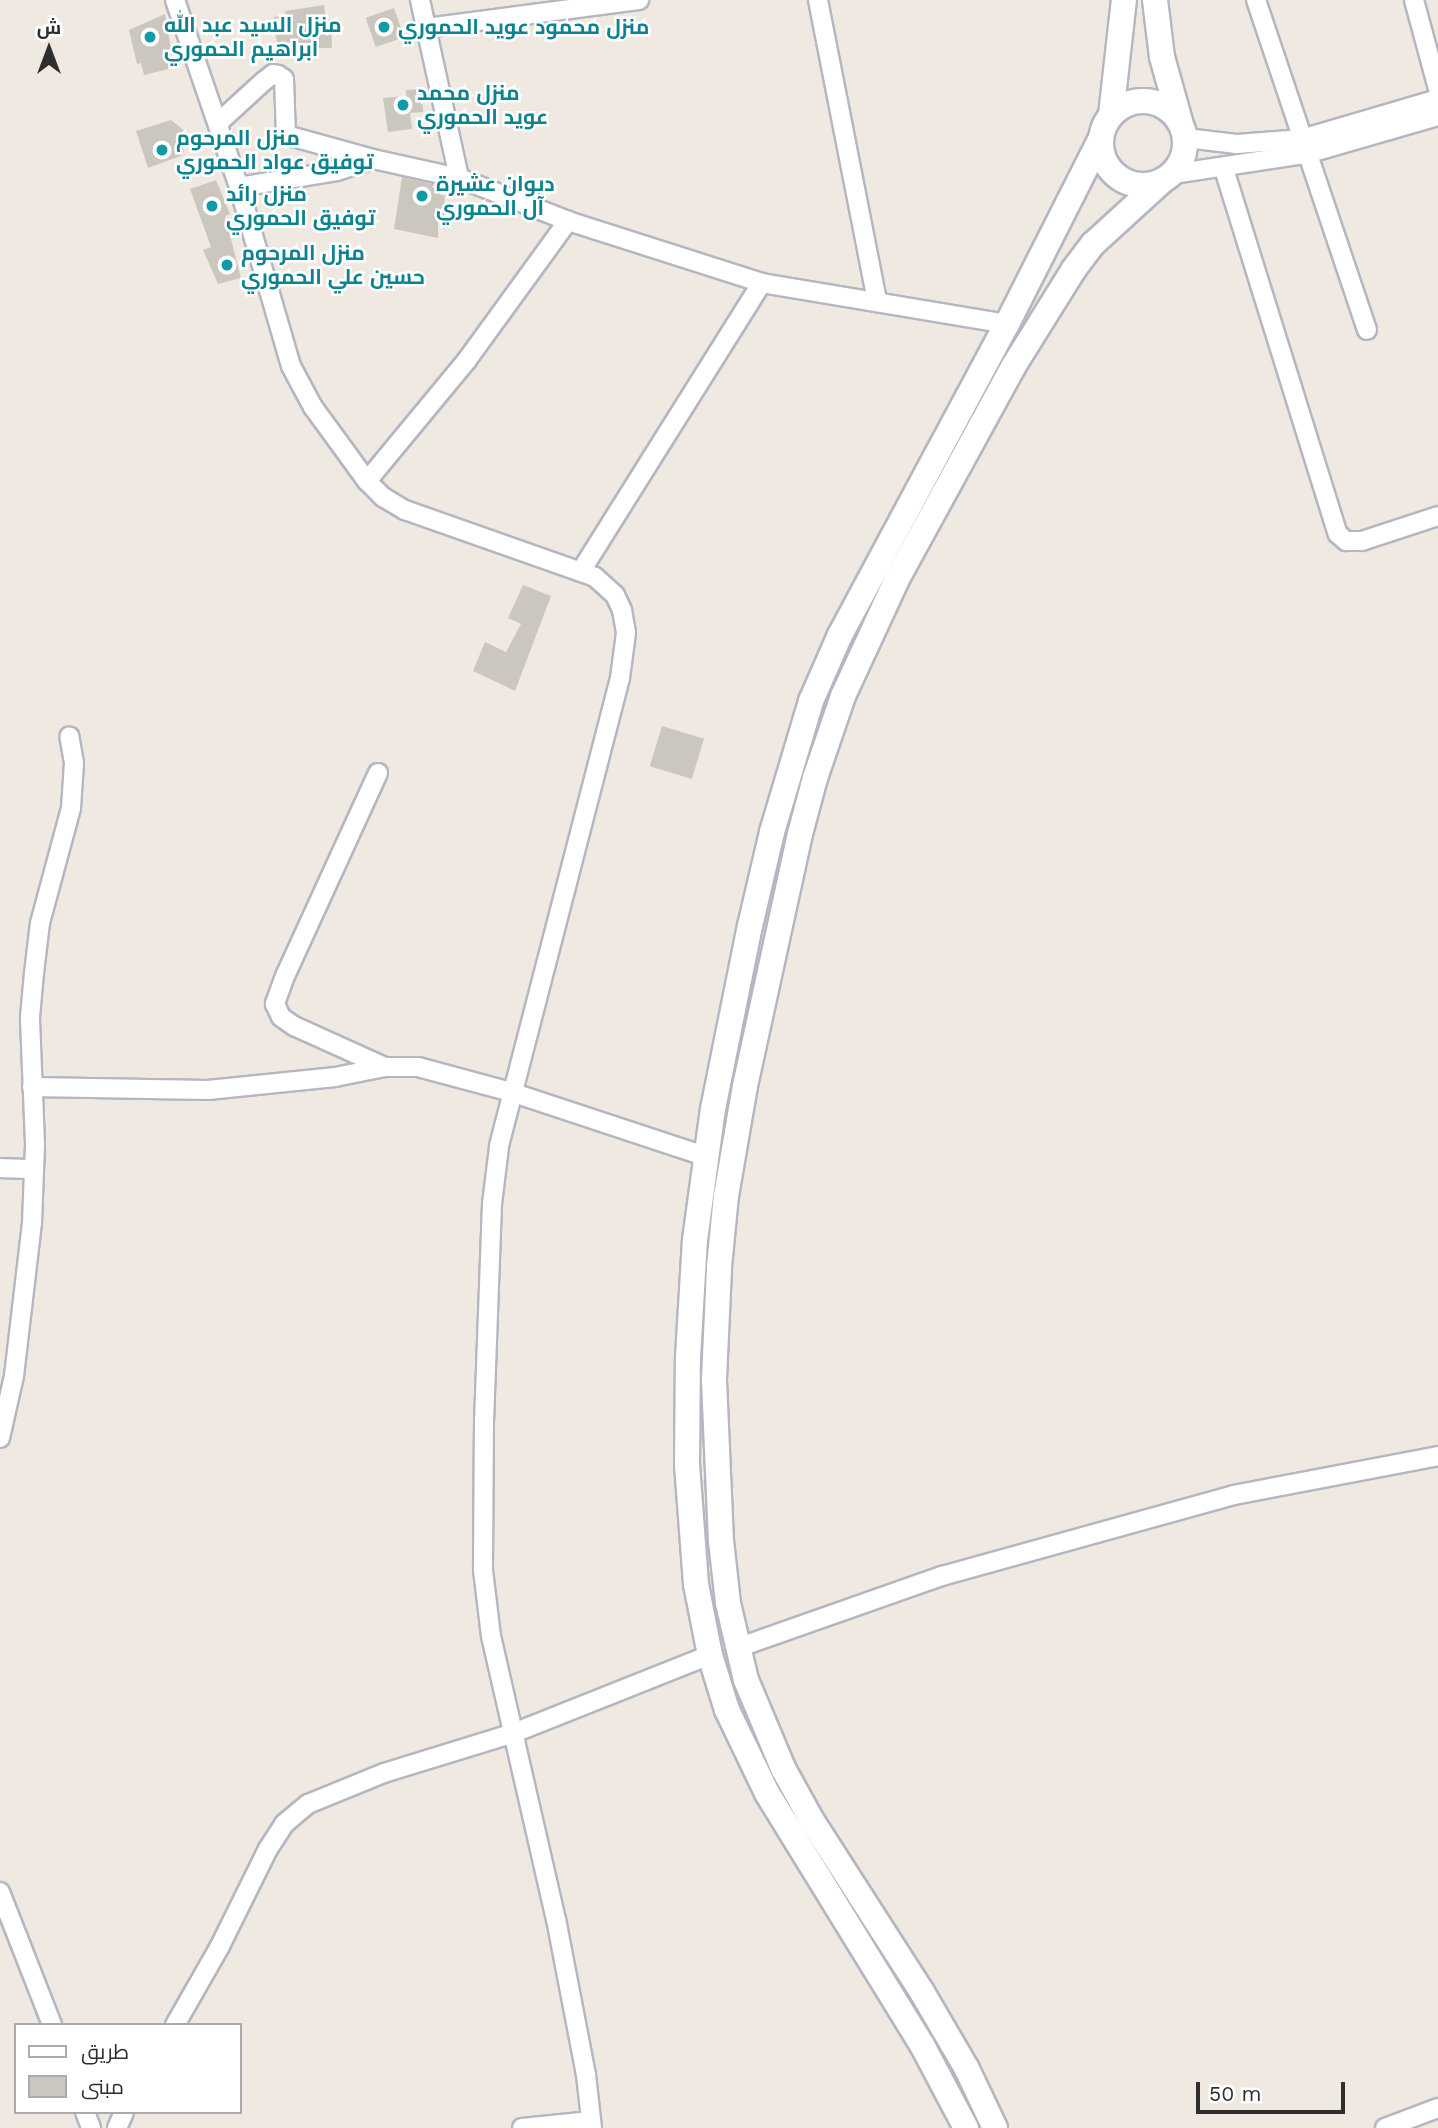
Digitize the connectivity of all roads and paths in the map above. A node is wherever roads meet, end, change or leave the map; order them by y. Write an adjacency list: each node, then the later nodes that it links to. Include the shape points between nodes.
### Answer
1 (175, 0): 15 (street)
2 (420, 0): 10 (street)
3 (639, 0): 9 (street)
4 (818, 0): 26 (street)
5 (1125, 0): 13 (main road)
6 (1155, 0): 16 (main road, via 1162,57)
7 (1256, 0): 18 (street)
8 (1414, 0): 11 (street)
9 (609, 2): 10 (street)
10 (426, 28): 21 (street)
11 (1438, 89)
12 (1438, 99): 18 (street)
13 (1111, 115): 16 (main road, via 1130,103 1153,102 1164,106); 17 (main road)
14 (1438, 116): 18 (street)
15 (218, 122): 19 (street, via 264,81 278,75 284,79 286,135); 23 (street)
16 (1183, 130): 18 (street, via 1237,144); 22 (main road, via 1181,164)
17 (1101, 138): 22 (main road, via 1106,163 1124,181 1136,185); 27 (main road)
18 (1304, 147): 20 (street); 28 (street)
19 (373, 159): 21 (street); 23 (street, via 337,171)
20 (1224, 169): 22 (street); 30 (street, via 1338,534 1346,541 1362,541)
21 (459, 178): 24 (street)
22 (1167, 178): 42 (main road, via 1083,257 1013,367 897,579 843,696 815,778 735,1131 719,1267 714,1379 720,1528)
23 (239, 187): 29 (street, via 291,366 313,407)
24 (568, 221): 25 (street); 29 (street, via 467,360)
25 (762, 283): 26 (street); 31 (street)
26 (877, 302): 27 (street)
27 (1006, 324): 37 (main road, via 840,635 811,701 772,831)
28 (1367, 330)
29 (367, 481): 31 (street, via 405,510)
30 (1438, 516)
31 (581, 571): 36 (street, via 615,595 622,610 625,651)
32 (69, 736): 35 (street, via 74,763 71,808 40,923 34,973)
33 (378, 773): 34 (street, via 275,1004 281,1017 294,1026)
34 (385, 1067): 35 (street, via 208,1090); 36 (street, via 418,1067)
35 (32, 1087): 39 (street)
36 (511, 1092): 37 (street); 44 (street, via 492,1204 482,1542 491,1636)
37 (705, 1156): 43 (main road, via 688,1357 687,1465 696,1584)
38 (0, 1168): 39 (street)
39 (34, 1170): 40 (street, via 14,1376)
40 (0, 1438)
41 (1438, 1457): 42 (street, via 1210,1501 918,1583)
42 (737, 1648): 52 (main road, via 762,1723 783,1768 922,1992)
43 (710, 1655): 44 (street); 51 (main road, via 727,1710 767,1793 922,2045)
44 (511, 1734): 47 (street, via 338,1790 294,1815 268,1849); 49 (street, via 556,1919)
45 (0, 1892): 46 (street)
46 (51, 2023)
47 (176, 2023)
48 (1438, 2108): 53 (street)
49 (592, 2124): 50 (street)
50 (522, 2128)
51 (966, 2128)
52 (995, 2128)
53 (1385, 2128)

